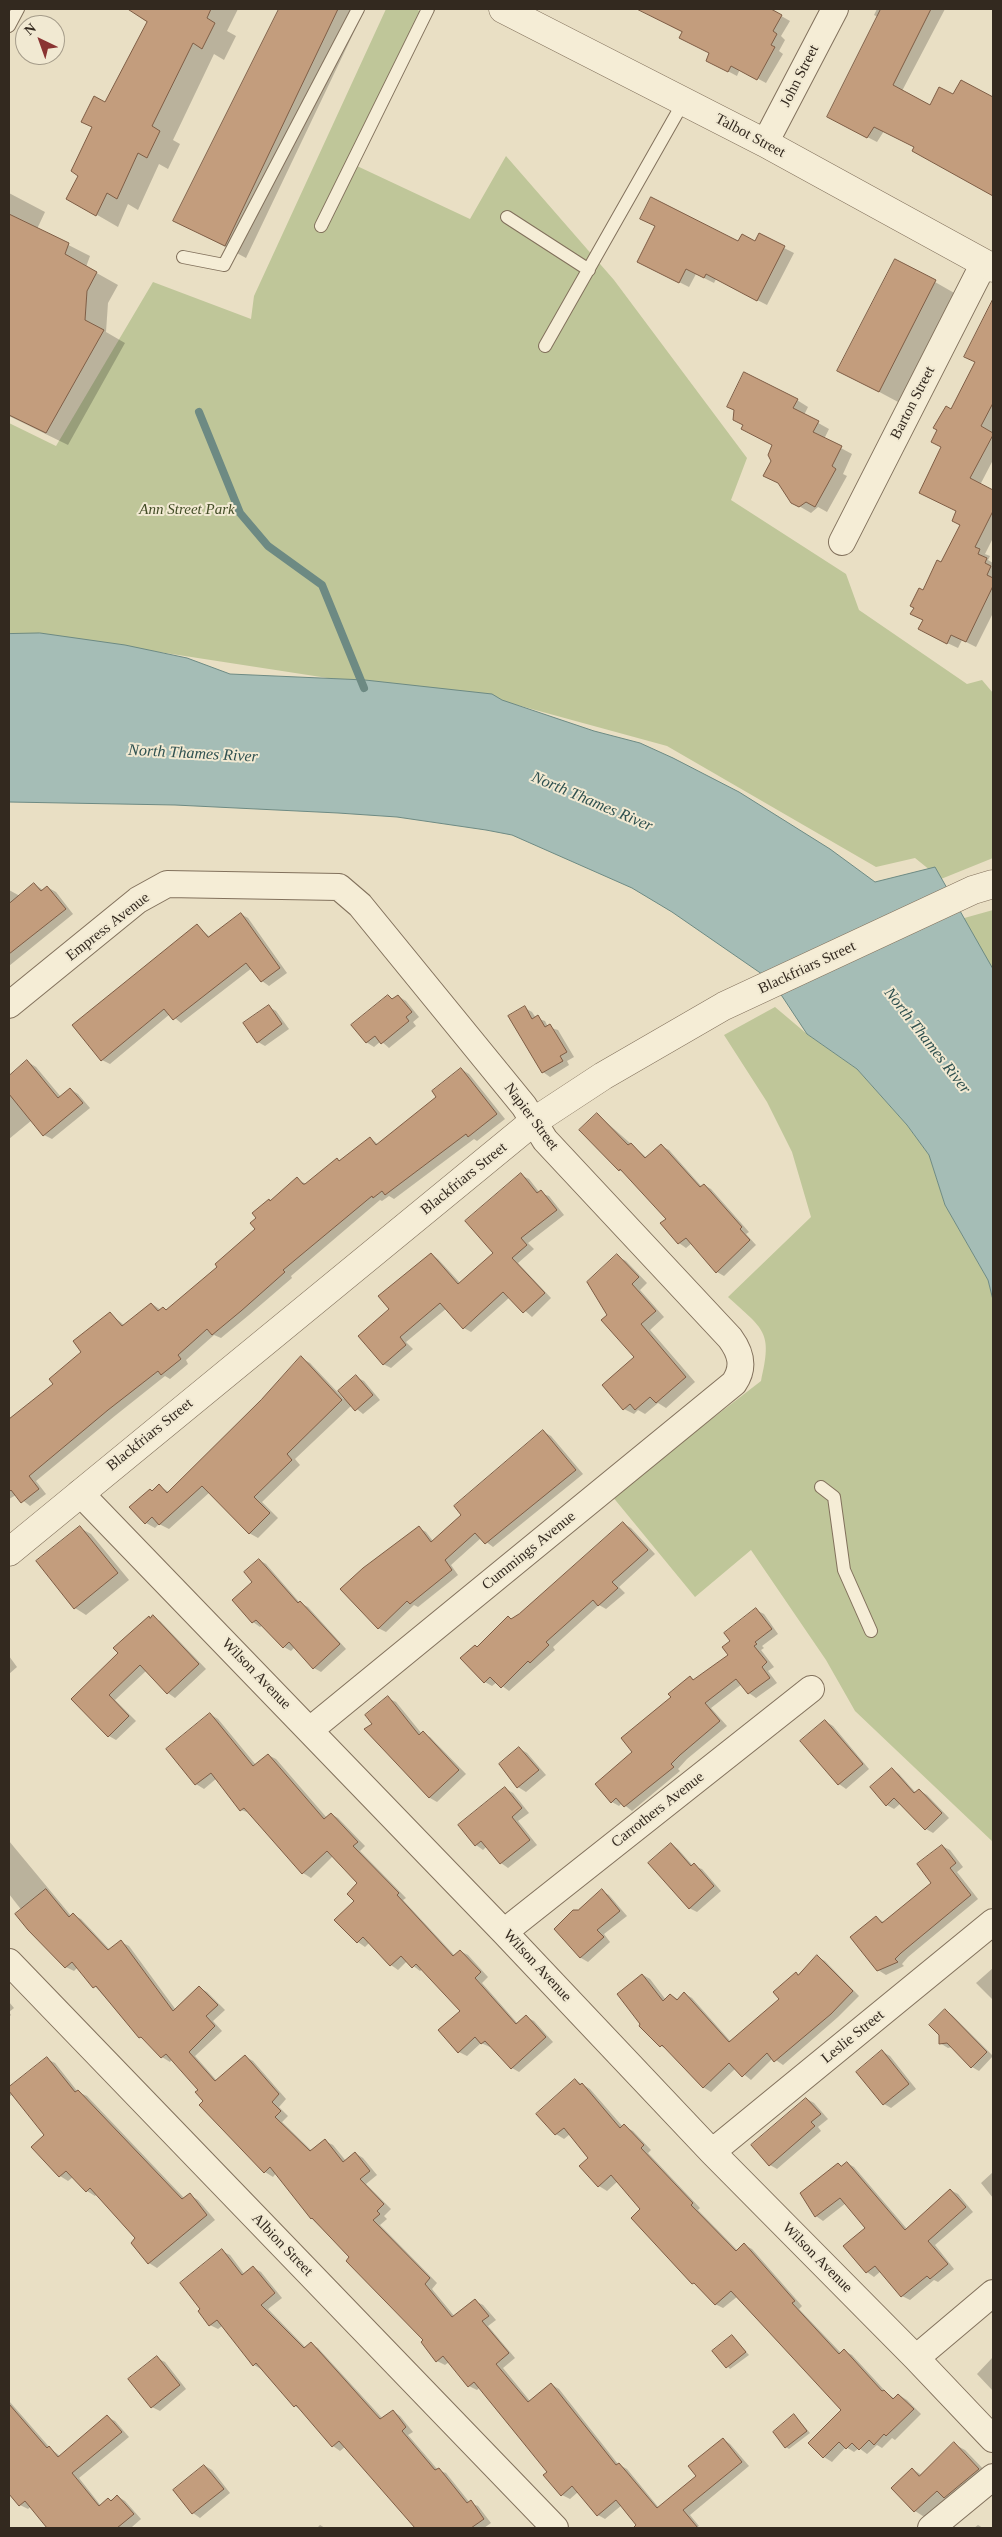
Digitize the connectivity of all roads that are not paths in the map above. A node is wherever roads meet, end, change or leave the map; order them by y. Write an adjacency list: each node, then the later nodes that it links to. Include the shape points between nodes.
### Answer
1 (18, 9): 6 (lane)
2 (358, 9): 11 (lane, via 224,265)
3 (428, 9): 10 (lane)
4 (503, 9): 7 (street, Talbot Street)
5 (835, 9): 8 (street, John Street)
6 (9, 26)
7 (684, 101): 8 (street, Talbot Street); 13 (lane)
8 (765, 143): 12 (street, Talbot Street)
9 (507, 217): 13 (lane)
10 (321, 226)
11 (183, 257)
12 (989, 266): 15 (street, Barton Street)
13 (589, 270): 14 (lane)
14 (545, 346)
15 (842, 542)
16 (339, 887): 18 (street, Empress Avenue, via 167,884 138,900); 19 (street, Napier Street, via 360,905 524,1106)
17 (983, 887): 19 (street, Blackfriars Street, via 724,1006 661,1041)
18 (9, 1005)
19 (533, 1122): 20 (street, Napier Street, via 545,1140 730,1338 738,1351); 22 (street, Blackfriars Street)
20 (741, 1368): 26 (street, Cummings Avenue, via 734,1383 720,1396)
21 (821, 1487): 24 (lane, via 834,1497 844,1570)
22 (80, 1493): 23 (street, Blackfriars Street); 26 (street, Wilson Avenue)
23 (9, 1552)
24 (872, 1631)
25 (811, 1689): 28 (street, Carrothers Avenue)
26 (310, 1730): 28 (street, Wilson Avenue)
27 (993, 1922): 30 (street, Leslie Street)
28 (504, 1932): 30 (street, Wilson Avenue)
29 (9, 1962): 35 (street, Albion Street)
30 (712, 2152): 32 (street, Wilson Avenue)
31 (993, 2293): 32 (street)
32 (916, 2358): 33 (street, Wilson Avenue)
33 (993, 2439)
34 (993, 2477): 36 (street)
35 (555, 2528)
36 (931, 2528)

